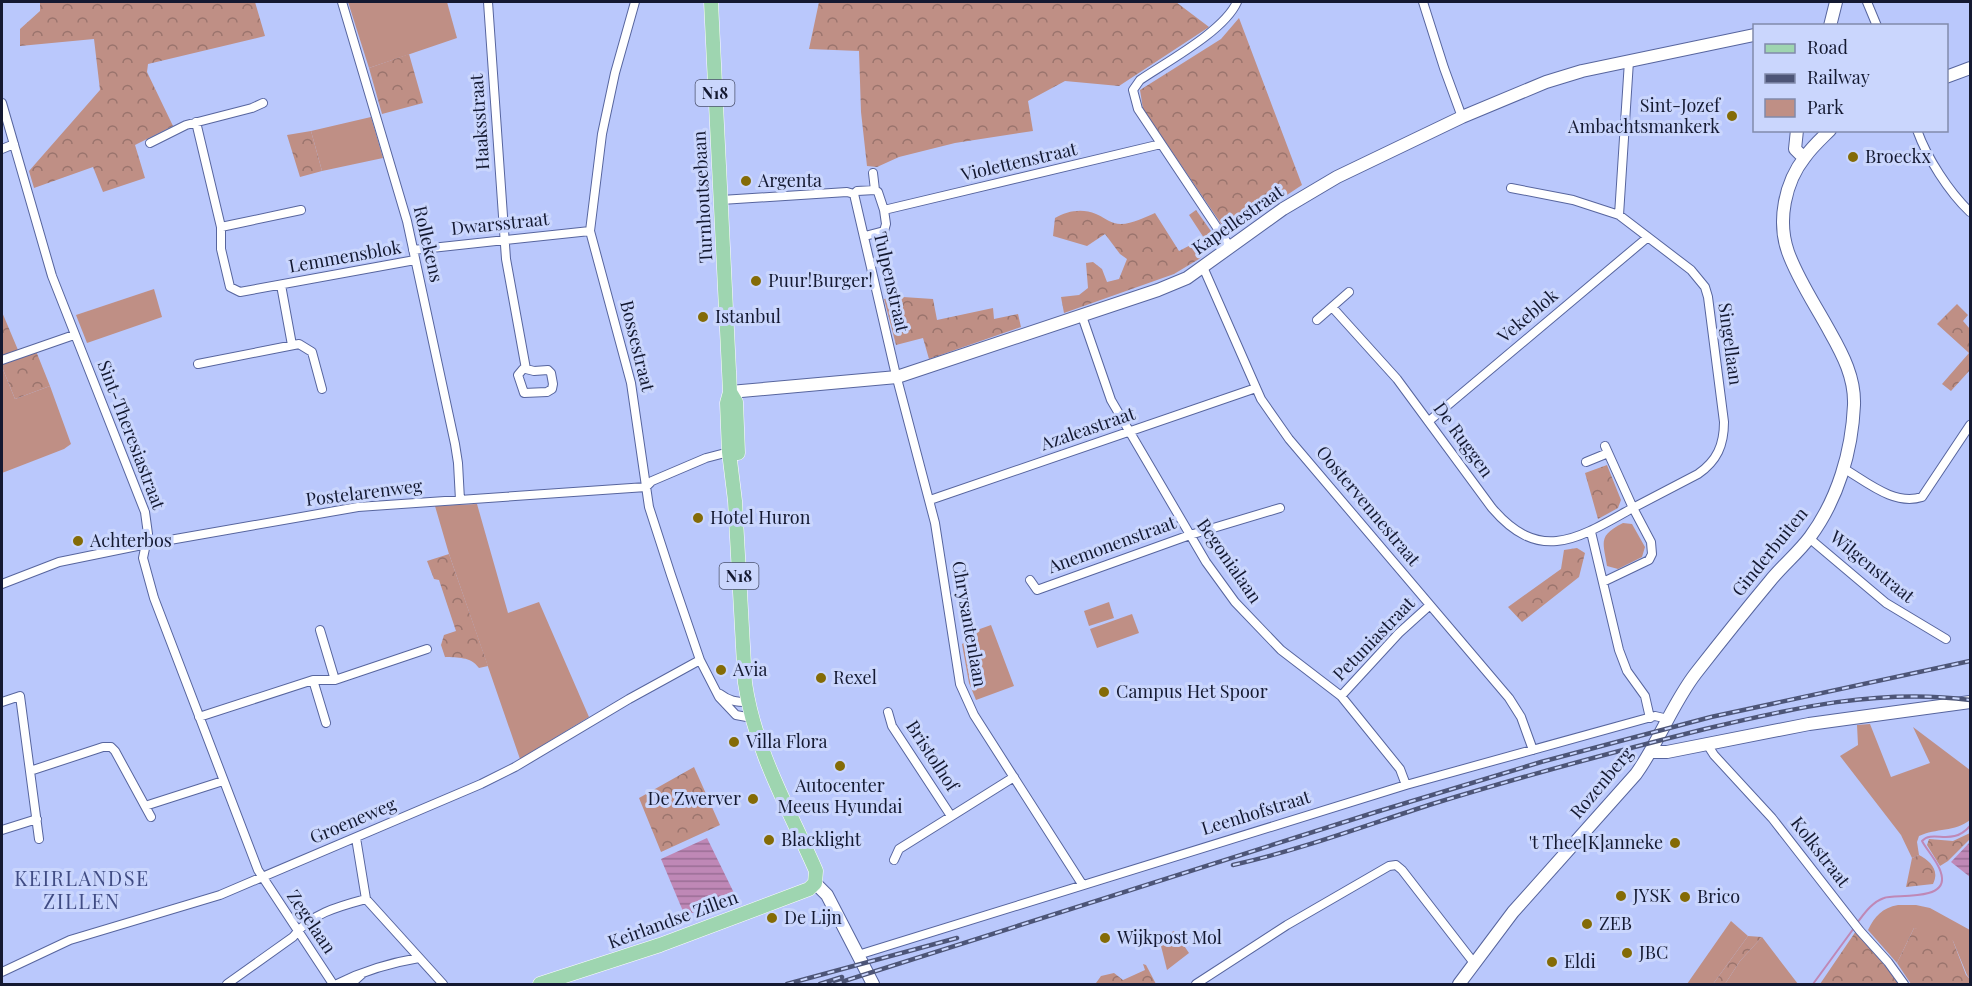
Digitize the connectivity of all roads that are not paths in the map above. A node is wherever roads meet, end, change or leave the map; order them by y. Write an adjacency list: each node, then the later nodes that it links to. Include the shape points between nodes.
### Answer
1 (342, 2): 42 (street, Rollekens)
2 (488, 2): 40 (street, Haaksstraat)
3 (635, 2): 37 (street, Bossestraat, via 602,134)
4 (711, 2): 31 (main road, Turnhoutsebaan / N18)
5 (1238, 2): 24 (street, via 1211,32 1140,80 1133,90 1138,109)
6 (1423, 2): 17 (street)
7 (1836, 2): 9 (street)
8 (1867, 2): 10 (street)
9 (1826, 24)
10 (1876, 24)
11 (1753, 35): 12 (street, Kapellestraat)
12 (1629, 61): 17 (street, Kapellestraat, via 1564,76); 35 (street)
13 (1971, 68): 14 (street)
14 (1948, 77)
15 (2, 103): 23 (street, Sint-Theresiastraat)
16 (263, 103): 18 (street)
17 (1462, 117): 41 (street, Kapellestraat, via 1337,177)
18 (196, 122): 22 (street); 36 (street, Lemmensblok)
19 (1797, 132): 26 (street, via 1796,149)
20 (1828, 132): 26 (street, Ginderbuiten)
21 (1918, 132): 34 (street, via 1956,198)
22 (150, 143)
23 (14, 144): 25 (street); 50 (street, Sint-Theresiastraat, via 52,276)
24 (1161, 144): 33 (street, Violettenstraat); 41 (street)
25 (2, 149)
26 (1804, 158): 64 (street, Ginderbuiten, via 1786,197 1783,229 1793,263 1842,353 1852,381 1853,420)
27 (873, 172): 29 (street)
28 (1510, 188): 35 (street, Singellaan, via 1564,198)
29 (875, 190): 30 (street); 33 (street)
30 (854, 194): 31 (street); 38 (street, Tulpenstraat)
31 (721, 200): 58 (main road, Turnhoutsebaan / N18)
32 (301, 210): 36 (street)
33 (884, 210): 38 (street, via 884,231)
34 (1971, 212)
35 (1619, 215): 39 (street, Singellaan)
36 (221, 227): 45 (street, Lemmensblok, via 221,249 230,287 240,292)
37 (590, 231): 40 (street, Dwarsstraat); 65 (street, Bossestraat, via 632,383)
38 (865, 236): 55 (street, Tulpenstraat)
39 (1648, 237): 59 (street, Vekeblok); 70 (street, Singellaan, via 1691,270 1705,287 1724,438 1709,466)
40 (506, 240): 42 (street, Dwarsstraat); 54 (street, Haaksstraat)
41 (1230, 247): 44 (street, Kapellestraat)
42 (413, 250): 43 (street, Rollekens)
43 (415, 260): 45 (street, Lemmensblok); 66 (street, Rollekens, via 458,463)
44 (1203, 267): 48 (street, Kapellestraat, via 1178,283); 56 (street, Oostervennestraat)
45 (281, 285): 51 (street, Lemmensblok)
46 (1349, 292): 47 (street)
47 (1332, 307): 49 (street); 59 (street, De Ruggen)
48 (1082, 316): 55 (street, Kapellestraat); 61 (street, Begonialaan, via 1107,393)
49 (1317, 320)
50 (74, 335): 52 (street); 74 (street, Sint-Theresiastraat, via 146,512)
51 (292, 345): 53 (street); 57 (street, via 299,344 312,352)
52 (2, 360)
53 (198, 364)
54 (526, 369)
55 (897, 377): 58 (street, Kapellestraat); 67 (street, Chrysantenlaan)
56 (1256, 388): 61 (street, Azaleastraat); 78 (street, Oostervennestraat, via 1289,439)
57 (321, 389)
58 (730, 392): 62 (main road, Turnhoutsebaan / N18); 68 (main road, Turnhoutsebaan / N18, via 737,412 739,460)
59 (1429, 421): 71 (street, De Ruggen, via 1492,508 1521,534 1555,541)
60 (1971, 425): 64 (street, via 1922,497 1896,498)
61 (1130, 433): 67 (street, Azaleastraat); 72 (street, Begonialaan)
62 (729, 452): 65 (street, Postelarenweg, via 706,458); 68 (main road, Turnhoutsebaan / N18)
63 (1586, 462): 70 (street, via 1606,449)
64 (1843, 468): 73 (street, Ginderbuiten, via 1833,498)
65 (646, 487): 66 (street, Postelarenweg); 82 (street, Bossestraat, via 649,507)
66 (460, 500): 74 (street, Postelarenweg, via 358,507)
67 (930, 500): 100 (street, Chrysantenlaan, via 960,684 974,715)
68 (735, 501): 88 (main road, Turnhoutsebaan / N18)
69 (1280, 508): 72 (street, Anemonenstraat)
70 (1633, 508): 71 (street, De Ruggen); 76 (street, via 1651,543 1652,554 1649,560)
71 (1591, 532): 76 (street)
72 (1190, 535): 75 (street, Anemonenstraat, via 1037,590); 86 (street, Begonialaan, via 1248,617 1281,650)
73 (1809, 538): 80 (street, Wilgenstraat, via 1886,603); 94 (street, Ginderbuiten, via 1728,631 1686,687)
74 (147, 544): 77 (street, Postelarenweg, via 59,562); 91 (street, Sint-Theresiastraat, via 143,558 154,598)
75 (1030, 580)
76 (1603, 582): 93 (street, via 1619,650 1627,671 1645,696)
77 (2, 584)
78 (1430, 604): 86 (street, Petuniastraat); 97 (street, Oostervennestraat, via 1517,708)
79 (320, 630): 84 (street)
80 (1946, 639)
81 (427, 649): 84 (street)
82 (700, 660): 85 (street, Bossestraat); 109 (street, Groeneweg, via 498,776)
83 (313, 680): 84 (street); 91 (street); 95 (street)
84 (335, 680)
85 (718, 692): 88 (street, via 726,699); 92 (street, Bossestraat, via 736,715)
86 (1341, 696): 102 (street, Begonialaan, via 1400,769)
87 (2, 702): 99 (street, via 20,696)
88 (748, 702): 92 (main road, Turnhoutsebaan / N18)
89 (1971, 702): 96 (street, Rozenberg, via 1809,724)
90 (888, 712): 104 (street, Bristolhof, via 892,726)
91 (199, 717): 101 (street, Sint-Theresiastraat)
92 (752, 718): 112 (main road, Turnhoutsebaan / N18, via 772,777 816,871)
93 (1650, 718): 94 (street, Leenhofstraat); 97 (street, Leenhofstraat)
94 (1668, 719): 98 (street, Ginderbuiten)
95 (326, 723)
96 (1707, 744): 98 (street, Rozenberg); 131 (street, Kolkstraat, via 1772,818)
97 (1533, 750): 102 (street, Leenhofstraat)
98 (1652, 752): 119 (street, Rozenberg, via 1622,792 1513,912)
99 (30, 771): 103 (street, via 111,747); 106 (street)
100 (1014, 777): 104 (street, Bristolhof); 113 (street, Chrysantenlaan)
101 (223, 781): 103 (street); 111 (street, Sint-Theresiastraat)
102 (1406, 784): 113 (street, Leenhofstraat)
103 (145, 806): 105 (street)
104 (951, 816): 110 (street, Bristolhof, via 900,849)
105 (151, 817)
106 (37, 819): 107 (street); 108 (street)
107 (2, 830)
108 (39, 838)
109 (356, 838): 111 (street, Groeneweg); 114 (street)
110 (894, 860)
111 (261, 878): 115 (street, Zegelaan); 121 (street, Groeneweg, via 220,895 59,944)
112 (815, 883): 117 (street, Turnhoutsebaan / N18, via 827,895); 127 (main road, Keirlandse Zillen, via 660,945)
113 (1082, 884): 117 (street, Leenhofstraat)
114 (366, 899): 115 (street, via 322,914); 116 (street)
115 (297, 931): 123 (street, via 293,938); 124 (street, Zegelaan)
116 (410, 948): 118 (street); 120 (street)
117 (858, 956): 128 (street, N18)
118 (419, 958): 120 (street); 126 (street)
119 (1474, 963): 129 (street, via 1396,865 1287,925); 130 (street, Rozenberg)
120 (387, 964): 122 (street)
121 (2, 972)
122 (362, 974): 124 (street); 125 (street)
123 (227, 984)
124 (335, 984)
125 (351, 984)
126 (443, 984)
127 (540, 984)
128 (873, 984)
129 (1196, 984)
130 (1459, 984)
131 (1904, 984)

